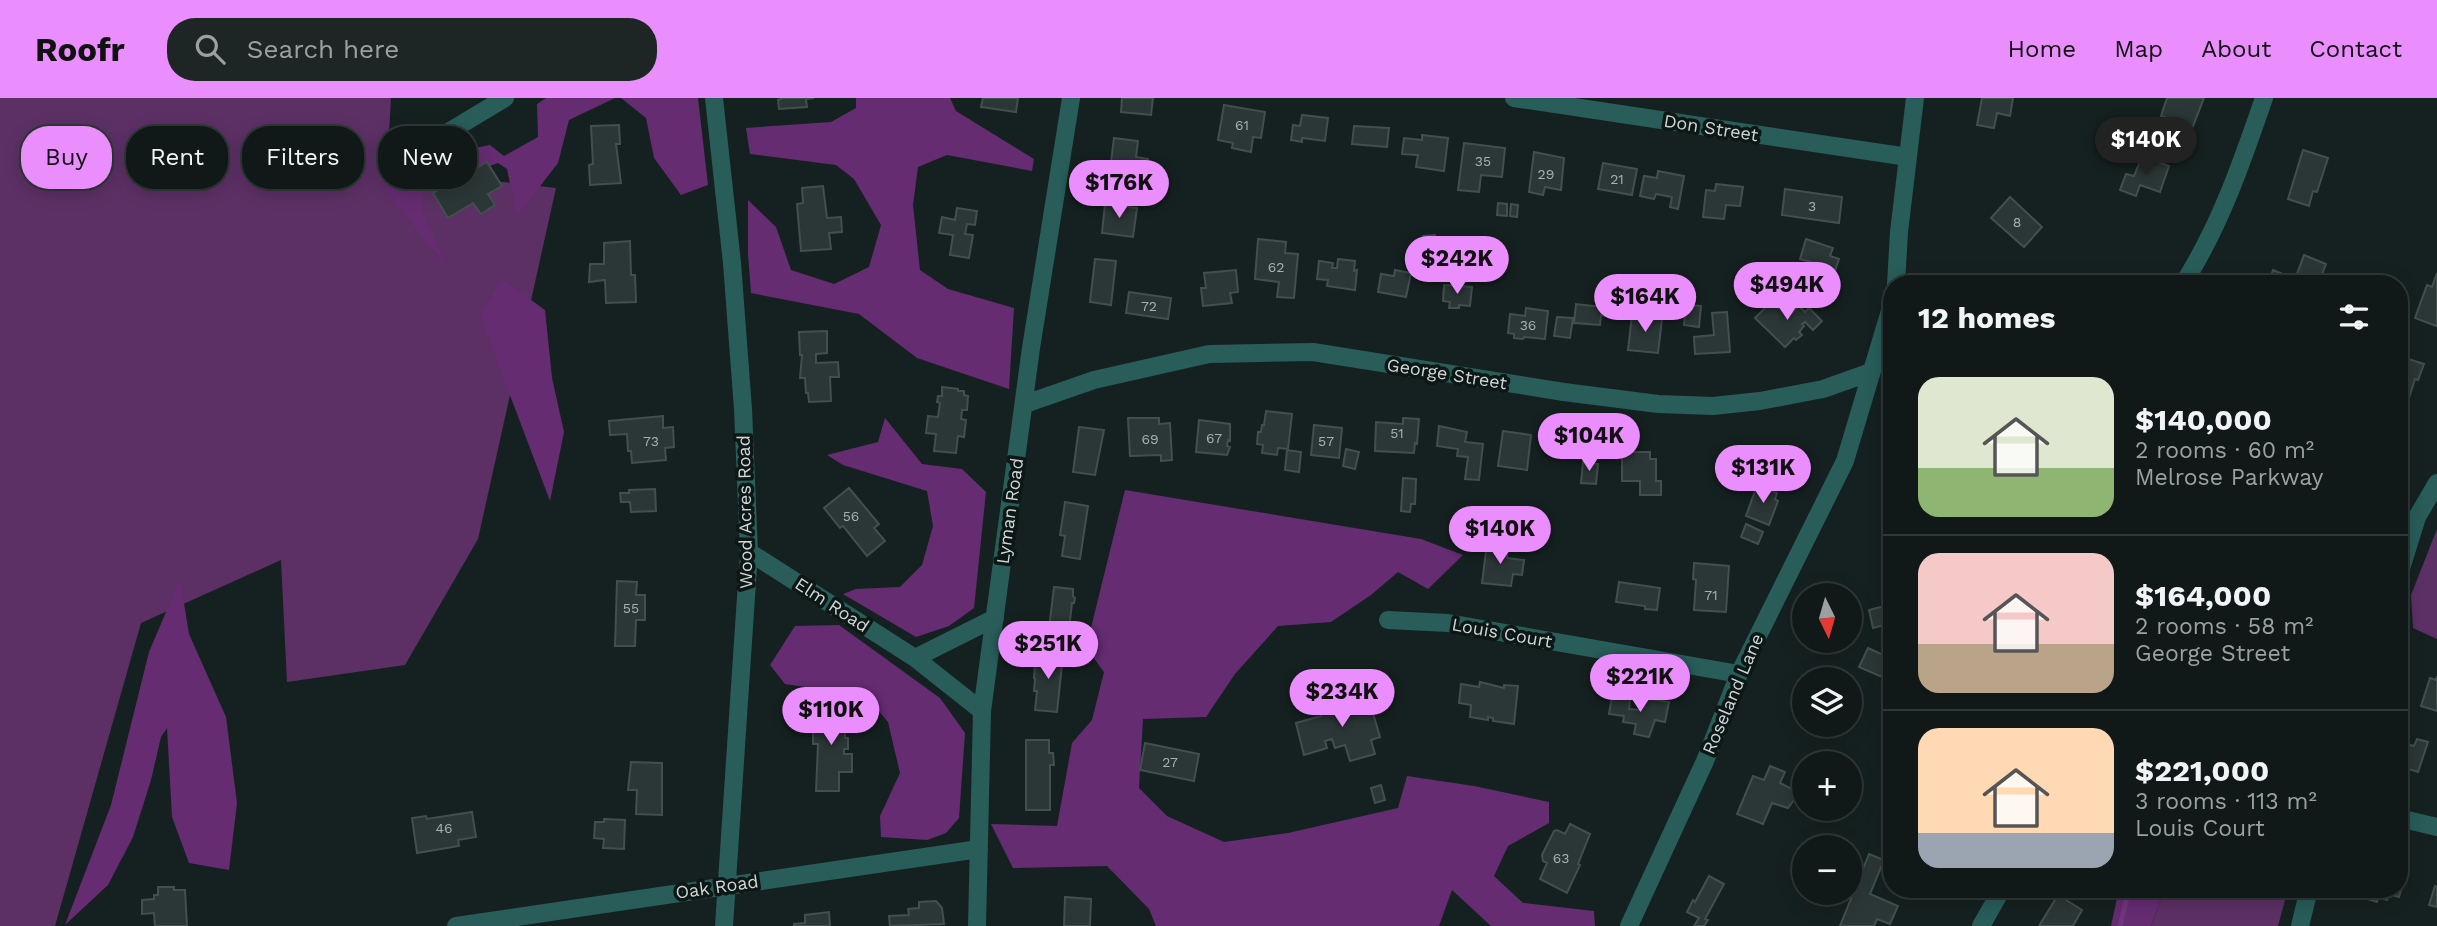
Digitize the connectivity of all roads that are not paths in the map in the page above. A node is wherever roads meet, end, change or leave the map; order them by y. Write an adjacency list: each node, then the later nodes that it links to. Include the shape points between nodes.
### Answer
1 (505, 98): 7 (street)
2 (714, 98): 16 (street, Wood Acres Road, via 733,276)
3 (1070, 98): 13 (street, Lyman Road)
4 (1514, 98): 8 (street, Don Street)
5 (1915, 98): 8 (street)
6 (2264, 98): 10 (street, via 2240,168)
7 (458, 126)
8 (1908, 157): 9 (street)
9 (1897, 275)
10 (2189, 275)
11 (1883, 333): 12 (street, Roseland Lane)
12 (1871, 372): 13 (street, George Street, via 1823,389 1713,406 1564,392 1313,352 1209,354 1094,380); 20 (street, Roseland Lane, via 1845,461)
13 (1025, 404): 17 (street, Lyman Road)
14 (2437, 483): 15 (street, via 2417,517)
15 (2408, 546)
16 (749, 552): 19 (street, Elm Road); 25 (street, Wood Acres Road)
17 (995, 618): 19 (street); 21 (street, Lyman Road)
18 (1388, 620): 20 (street, Louis Court, via 1448,623)
19 (915, 658): 21 (street, Elm Road)
20 (1739, 674): 31 (street, Roseland Lane, via 1705,761)
21 (982, 711): 24 (street, Lyman Road)
22 (2408, 820): 23 (street)
23 (2437, 827)
24 (979, 849): 25 (street, Oak Road); 30 (street, Lyman Road)
25 (727, 885): 28 (street, Oak Road); 29 (street, Wood Acres Road)
26 (1997, 898): 32 (street)
27 (2307, 898): 33 (street)
28 (456, 926)
29 (724, 926)
30 (977, 926)
31 (1629, 926)
32 (1980, 926)
33 (2300, 926)

